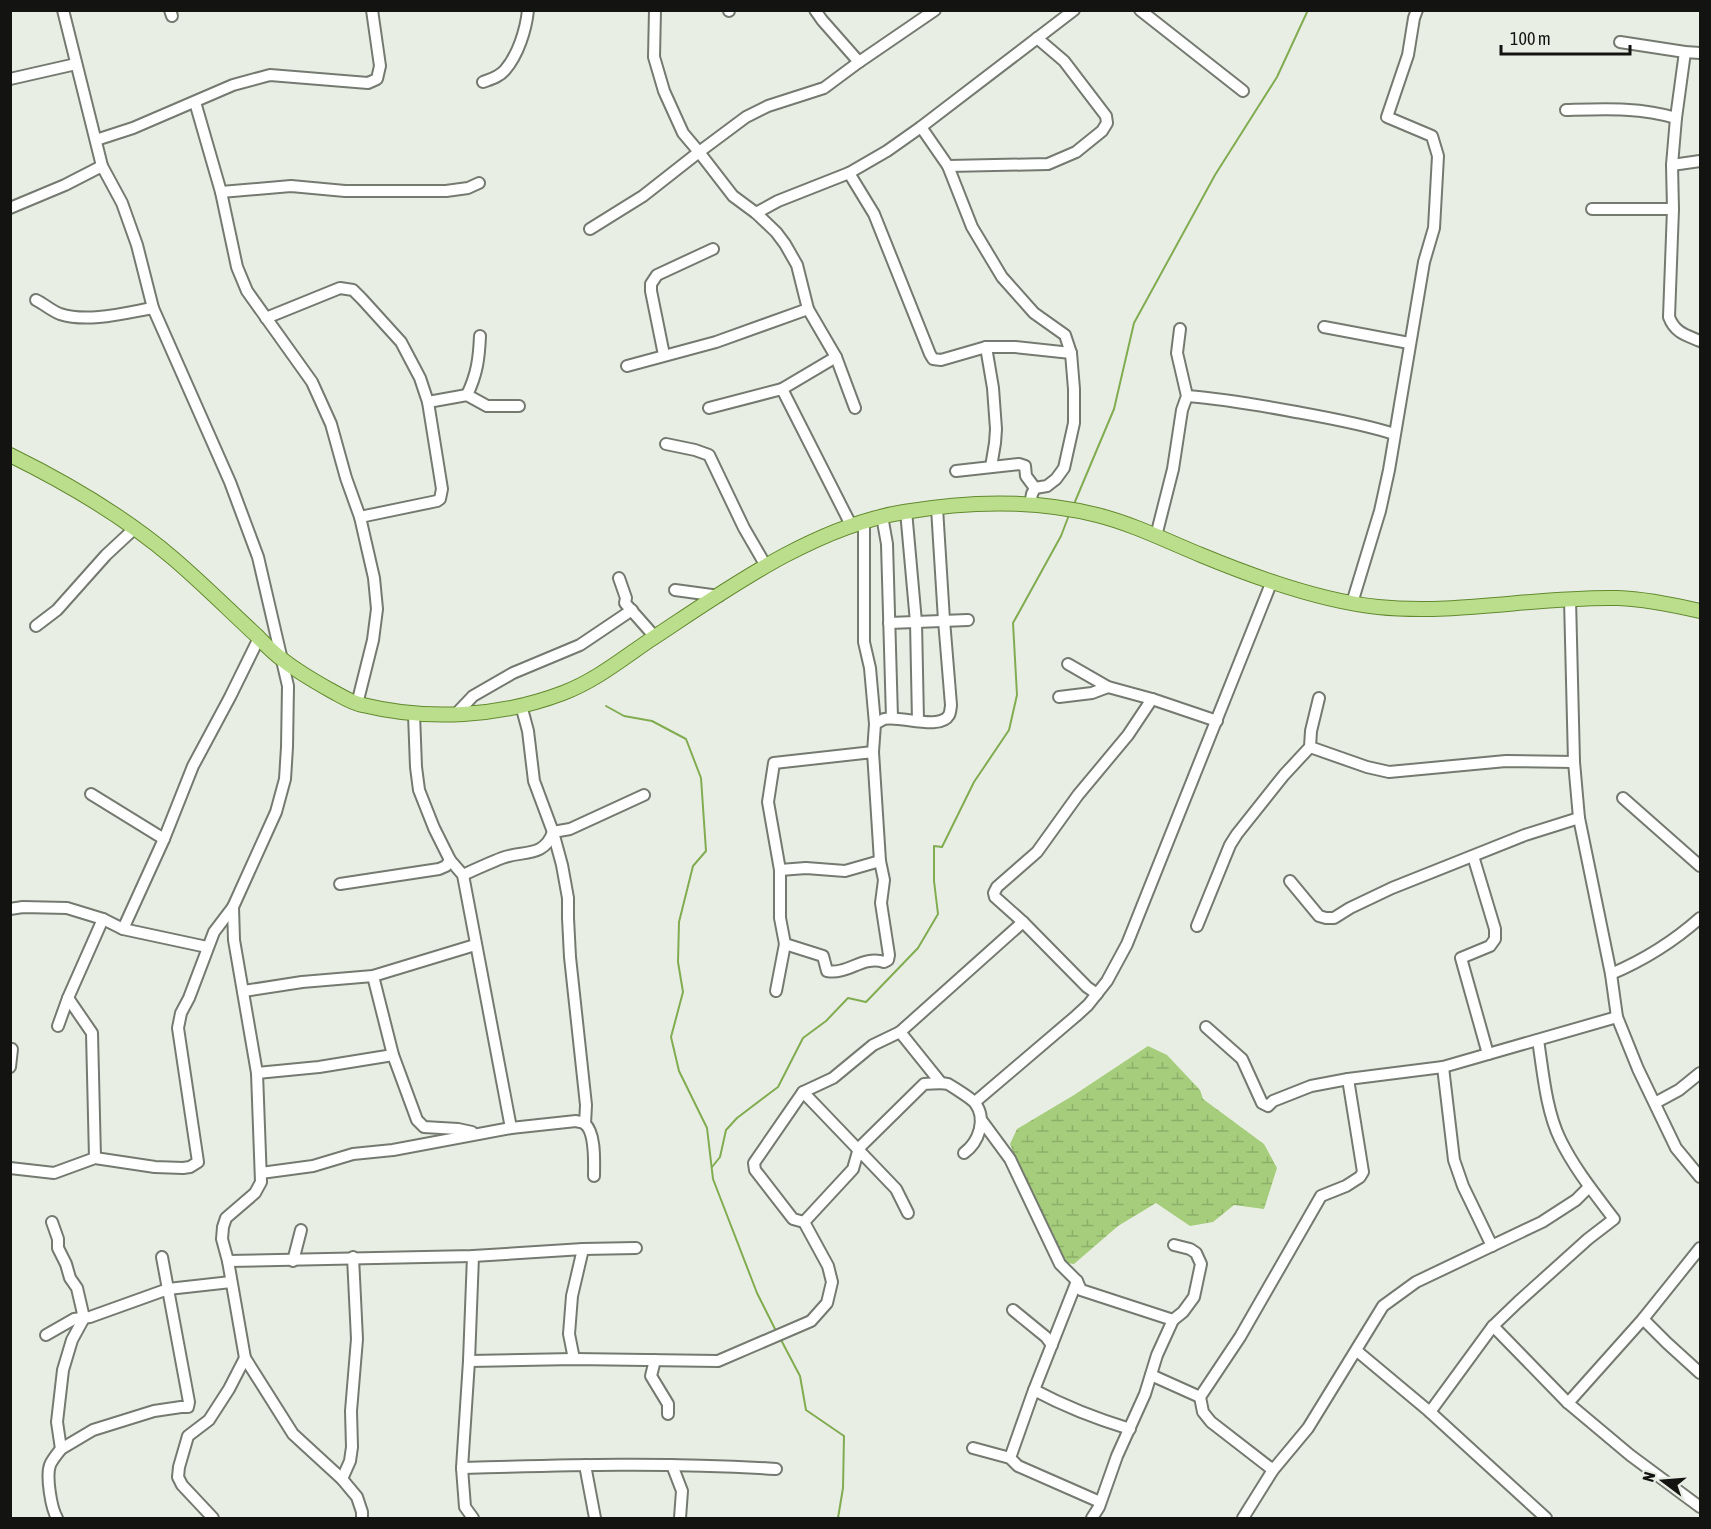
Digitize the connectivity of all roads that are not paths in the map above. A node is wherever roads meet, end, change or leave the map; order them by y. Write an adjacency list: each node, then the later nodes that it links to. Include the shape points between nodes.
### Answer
1 (63, 10): 15 (street)
2 (372, 10): 19 (street, via 380,66 377,79 368,83 270,75 233,85)
3 (528, 10): 17 (street, via 516,53 496,78)
4 (655, 10): 24 (street, via 654,57 664,91 683,133)
5 (815, 10): 14 (street)
6 (935, 10): 14 (street)
7 (1074, 10): 10 (street)
8 (1417, 10): 46 (street, via 1408,55 1387,117 1432,135 1438,156 1434,228)
9 (1144, 12): 18 (street)
10 (1037, 38): 22 (street); 28 (street, via 1064,61 1106,116 1102,131 1076,152 1048,164)
11 (1620, 42): 12 (street)
12 (1684, 52): 13 (street); 21 (street)
13 (1701, 53)
14 (859, 62): 24 (street, via 824,88 746,117)
15 (76, 64): 16 (street); 23 (street)
16 (10, 79)
17 (483, 82)
18 (1243, 91)
19 (195, 102): 23 (street); 31 (street)
20 (1566, 110): 21 (street, via 1657,112)
21 (1676, 118): 26 (street)
22 (921, 127): 28 (street); 29 (street)
23 (96, 140): 27 (street)
24 (699, 152): 35 (street, via 733,196); 36 (street, via 643,196)
25 (1701, 162): 26 (street)
26 (1672, 165): 33 (street)
27 (102, 166): 32 (street); 39 (street, via 122,203)
28 (948, 166): 48 (street, via 972,227 1002,278 1034,313 1065,335)
29 (849, 173): 35 (street); 47 (street, via 874,214 933,359)
30 (479, 183): 31 (street, via 446,191 291,186)
31 (221, 192): 41 (street, via 237,267 247,291)
32 (10, 208)
33 (1673, 208): 34 (street); 45 (street, via 1669,317 1677,331)
34 (1592, 209)
35 (756, 213): 40 (street, via 776,232 797,265)
36 (590, 229)
37 (713, 249): 49 (street, via 653,279 651,291)
38 (36, 300): 39 (street, via 58,314 78,318)
39 (153, 308): 89 (street, via 230,482 258,557)
40 (808, 309): 49 (street, via 716,342); 50 (street)
41 (266, 318): 55 (street, via 340,288 353,290 401,342); 69 (street, via 312,382 332,424)
42 (1324, 327): 46 (street)
43 (1180, 329): 54 (street, via 1177,353)
44 (480, 336): 53 (street, via 479,361)
45 (1701, 341)
46 (1409, 343): 59 (street)
47 (986, 347): 48 (street); 62 (street, via 996,429)
48 (1071, 353): 64 (street, via 1074,423 1064,468 1047,486)
49 (664, 355): 51 (street)
50 (836, 357): 52 (street); 58 (street)
51 (627, 366)
52 (782, 388): 57 (street); 70 (street)
53 (468, 395): 55 (street); 56 (street, via 487,406)
54 (1187, 396): 59 (street, via 1318,416); 72 (street)
55 (428, 402): 69 (street, via 442,489 440,499)
56 (519, 406)
57 (709, 408)
58 (855, 408)
59 (1394, 434): 79 (street, via 1380,511)
60 (666, 444): 73 (street, via 709,456)
61 (10, 456): 71 (main road, via 37,468)
62 (991, 467): 63 (street); 64 (street, via 1025,466 1026,476)
63 (956, 471)
64 (1035, 488): 65 (street)
65 (1030, 504): 66 (main road); 72 (main road, via 1087,513)
66 (937, 508): 67 (main road); 82 (street)
67 (906, 512): 68 (main road); 84 (street)
68 (882, 516): 70 (main road); 85 (street, via 887,544)
69 (360, 517): 95 (street, via 377,609)
70 (858, 523): 73 (main road); 102 (street, via 864,642)
71 (135, 528): 86 (street, via 57,610); 88 (main road)
72 (1156, 536): 75 (main road)
73 (766, 566): 77 (main road)
74 (619, 578): 80 (street, via 625,603)
75 (1272, 581): 79 (main road); 101 (street)
76 (675, 590): 77 (street)
77 (720, 596): 87 (main road)
78 (1570, 599): 79 (main road, via 1423,608); 81 (main road, via 1622,598); 105 (street)
79 (1352, 603)
80 (632, 610): 87 (street); 98 (street, via 580,645 513,673 473,696)
81 (1701, 611)
82 (944, 620): 83 (street); 84 (street); 100 (street, via 949,714 932,723)
83 (968, 620)
84 (916, 622): 85 (street); 100 (street)
85 (889, 623): 99 (street)
86 (36, 626)
87 (656, 637): 96 (main road, via 567,692)
88 (259, 638): 89 (main road); 111 (street, via 193,766)
89 (281, 659): 95 (main road); 120 (street, via 288,686 285,780 276,812)
90 (1068, 664): 91 (street)
91 (1108, 687): 92 (street); 94 (street)
92 (1059, 697)
93 (1319, 698): 103 (street)
94 (1152, 699): 101 (street); 124 (street, via 1037,852 994,893)
95 (357, 705): 97 (main road)
96 (521, 705): 98 (main road); 110 (street, via 534,781)
97 (414, 714): 98 (main road); 113 (street, via 419,790)
98 (456, 714)
99 (892, 718): 100 (street); 102 (street)
100 (918, 721)
101 (1217, 721): 134 (street, via 1127,944)
102 (875, 724): 104 (street)
103 (1310, 747): 105 (street, via 1389,772 1506,761); 125 (street, via 1230,845)
104 (873, 752): 114 (street); 116 (street, via 774,763 768,802)
105 (1574, 762): 109 (street)
106 (91, 794): 111 (street)
107 (644, 795): 110 (street, via 570,829)
108 (1623, 798): 115 (street)
109 (1579, 818): 112 (street); 130 (street)
110 (553, 832): 117 (street, via 550,842 536,852 505,857); 154 (street, via 568,898)
111 (165, 839): 126 (street)
112 (1473, 856): 118 (street, via 1392,888 1334,918 1319,916); 142 (street, via 1495,939 1490,946 1461,958)
113 (450, 860): 117 (street); 119 (street, via 440,869)
114 (880, 861): 116 (street, via 845,871); 127 (street, via 888,960 873,959 835,973 827,971 824,956)
115 (1701, 866)
116 (780, 870): 127 (street, via 780,918)
117 (463, 875): 128 (street)
118 (1290, 881)
119 (340, 884)
120 (232, 908): 129 (street); 132 (street)
121 (10, 909): 123 (street, via 67,908)
122 (1701, 918): 130 (street, via 1638,962)
123 (103, 919): 126 (street); 135 (street)
124 (1023, 922): 134 (street); 139 (street)
125 (1197, 926)
126 (123, 929): 129 (street)
127 (785, 944): 133 (street)
128 (475, 945): 131 (street); 155 (street)
129 (207, 947): 159 (street, via 178,1028 198,1162 183,1168 155,1167)
130 (1611, 974): 136 (street)
131 (373, 976): 132 (street); 143 (street)
132 (244, 991): 146 (street)
133 (776, 991)
134 (1097, 994): 151 (street)
135 (68, 998): 137 (street); 159 (street, via 92,1033)
136 (1617, 1017): 140 (street); 152 (street)
137 (58, 1026)
138 (1206, 1027): 148 (street, via 1242,1059 1262,1103 1268,1106 1311,1086)
139 (900, 1032): 149 (street); 150 (street, via 873,1045 833,1078)
140 (1538, 1040): 142 (street); 164 (street, via 1548,1100 1560,1138)
141 (12, 1049): 144 (street)
142 (1488, 1054): 145 (street)
143 (393, 1055): 146 (street); 156 (street, via 420,1124)
144 (10, 1067)
145 (1443, 1067): 148 (street); 170 (street, via 1454,1160)
146 (257, 1073): 161 (street)
147 (1701, 1073): 152 (street)
148 (1348, 1079): 197 (street, via 1362,1175 1321,1196 1240,1337)
149 (941, 1083): 151 (street); 157 (street, via 924,1084)
150 (803, 1092): 157 (street); 167 (street, via 754,1163 755,1170 793,1219)
151 (975, 1102): 153 (street)
152 (1655, 1103): 163 (street, via 1676,1148)
153 (982, 1121): 158 (street, via 971,1148); 179 (street, via 1010,1160 1060,1264)
154 (585, 1124): 155 (street, via 576,1121); 162 (street, via 594,1152)
155 (511, 1128): 156 (street)
156 (478, 1134): 161 (street)
157 (858, 1151): 165 (street, via 896,1190); 167 (street, via 853,1169)
158 (964, 1153)
159 (95, 1158): 160 (street, via 54,1173)
160 (10, 1168)
161 (261, 1173): 177 (street, via 255,1193 226,1218 222,1239)
162 (594, 1176)
163 (1701, 1177)
164 (1589, 1186): 170 (street, via 1551,1216); 186 (street, via 1614,1219)
165 (908, 1213)
166 (52, 1222): 183 (street)
167 (804, 1222): 192 (street, via 828,1266 832,1282 826,1303 811,1321 718,1361)
168 (301, 1230): 178 (street)
169 (1174, 1245): 185 (street, via 1196,1253 1201,1264 1194,1297)
170 (1492, 1246): 189 (street, via 1416,1282 1383,1306)
171 (636, 1248): 173 (street)
172 (1701, 1248): 184 (street)
173 (583, 1249): 174 (street); 191 (street, via 569,1324)
174 (472, 1256): 176 (street); 193 (street)
175 (162, 1257): 181 (street)
176 (353, 1257): 178 (street); 210 (street, via 357,1339 352,1447)
177 (228, 1261): 178 (street); 180 (street)
178 (293, 1261)
179 (1077, 1281): 185 (street, via 1082,1290); 188 (street)
180 (231, 1282): 181 (street); 190 (street)
181 (168, 1289): 183 (street); 203 (street, via 188,1407 153,1410 93,1430)
182 (1013, 1310): 188 (street)
183 (84, 1318): 187 (street); 203 (street, via 63,1370 57,1422)
184 (1643, 1319): 194 (street); 198 (street)
185 (1173, 1320): 195 (street)
186 (1493, 1326): 198 (street); 199 (street)
187 (46, 1335)
188 (1052, 1345): 196 (street)
189 (1357, 1351): 199 (street); 209 (street, via 1308,1428)
190 (245, 1358): 210 (street, via 293,1434); 213 (street, via 209,1420 188,1436 179,1467 182,1485)
191 (574, 1359): 192 (street); 193 (street)
192 (655, 1360): 200 (street, via 651,1376 668,1404)
193 (469, 1361): 207 (street)
194 (1701, 1373)
195 (1151, 1375): 197 (street); 201 (street)
196 (1034, 1390): 201 (street); 204 (street)
197 (1200, 1397): 209 (street, via 1203,1412 1211,1422)
198 (1568, 1403): 212 (street)
199 (1430, 1412): 221 (street)
200 (668, 1414)
201 (1130, 1429): 211 (street)
202 (973, 1448): 204 (street)
203 (61, 1449): 214 (street, via 50,1465 48,1483)
204 (1010, 1458): 211 (street, via 1018,1466)
205 (585, 1465): 206 (street); 207 (street); 217 (street)
206 (672, 1465): 208 (street); 218 (street, via 682,1491)
207 (462, 1468): 216 (street, via 465,1507)
208 (776, 1469)
209 (1273, 1470): 220 (street)
210 (342, 1479): 215 (street, via 357,1497)
211 (1100, 1502): 219 (street)
212 (1701, 1507)
213 (208, 1516)
214 (57, 1518)
215 (362, 1518)
216 (473, 1518)
217 (595, 1518)
218 (681, 1518)
219 (1092, 1518)
220 (1243, 1518)
221 (1546, 1518)

